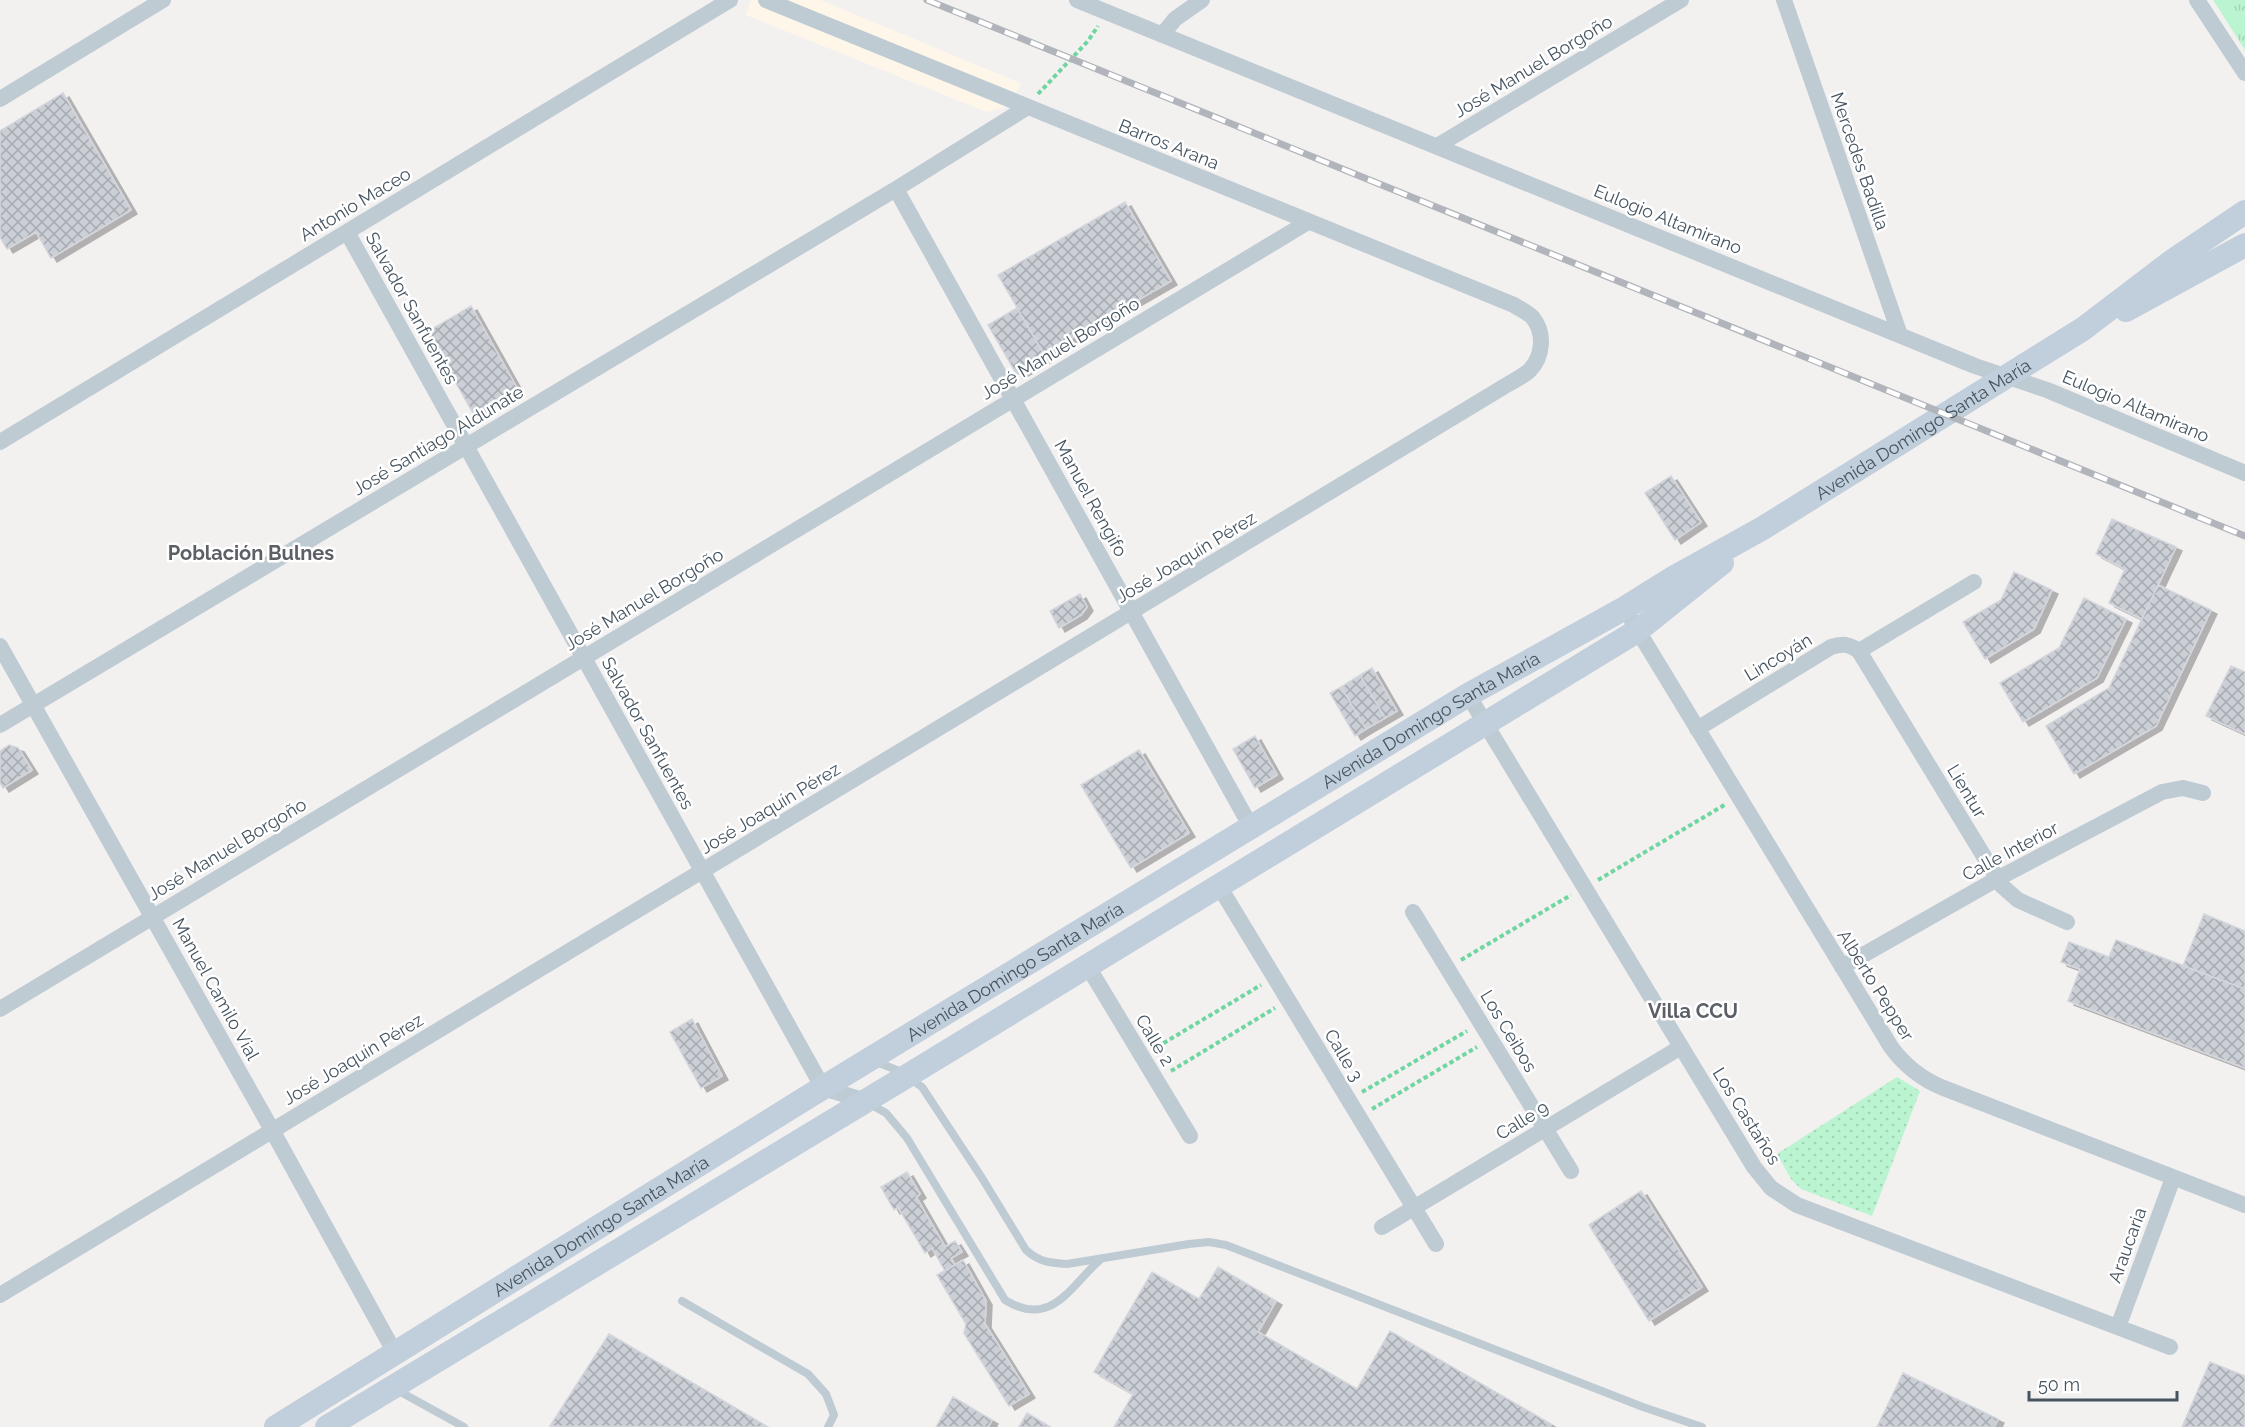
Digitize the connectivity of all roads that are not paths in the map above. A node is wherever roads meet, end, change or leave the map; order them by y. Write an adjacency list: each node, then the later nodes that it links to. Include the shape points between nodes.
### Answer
1 (164, 0): 11 (street)
2 (730, 0): 17 (street, Antonio Maceo)
3 (766, 0): 12 (street, Barros Arana)
4 (1077, 0): 9 (street, Eulogio Altamirano)
5 (1202, 0): 9 (street, via 1175,19)
6 (1681, 0): 13 (street, José Manuel Borgoño)
7 (1784, 0): 20 (street, Mercedes Badilla)
8 (2197, 0): 10 (street)
9 (1162, 35): 13 (street, Eulogio Altamirano)
10 (2245, 74)
11 (0, 99)
12 (1026, 108): 14 (street, José Santiago Aldunate); 16 (street, Barros Arana)
13 (1437, 146): 20 (street, Eulogio Altamirano)
14 (896, 189): 23 (street, Manuel Rengifo); 25 (street, José Santiago Aldunate)
15 (2245, 213): 19 (main road, Avenida Domingo Santa María, via 2171,261)
16 (1308, 222): 21 (street, Barros Arana, via 1514,305 1532,316); 23 (street, José Manuel Borgoño)
17 (347, 232): 24 (street, Antonio Maceo); 25 (street, Salvador Sanfuentes)
18 (2245, 245): 19 (main road, Avenida Domingo Santa María)
19 (2083, 329): 22 (main road, Avenida Domingo Santa María)
20 (1900, 335): 22 (street, Eulogio Altamirano)
21 (1542, 340): 30 (street, José Joaquín Pérez, via 1530,370 1510,384)
22 (2007, 376): 26 (street, Eulogio Altamirano); 27 (main road, Avenida Domingo Santa María)
23 (1014, 399): 30 (street, Manuel Rengifo); 34 (street, José Manuel Borgoño)
24 (0, 442)
25 (466, 446): 34 (street, Salvador Sanfuentes); 36 (street, José Santiago Aldunate)
26 (2245, 473)
27 (1763, 528): 29 (main road, Avenida Domingo Santa María); 31 (main road, Avenida Domingo Santa María)
28 (1974, 582): 33 (street)
29 (1625, 608): 31 (street, Alberto Pepper); 35 (main road, Avenida Domingo Santa María)
30 (1132, 612): 41 (street, Manuel Rengifo); 42 (street, José Joaquín Pérez)
31 (1637, 631): 37 (main road, Avenida Domingo Santa María); 39 (street, Alberto Pepper)
32 (0, 646): 36 (street, Manuel Camilo Vial)
33 (1859, 651): 39 (street, Lincoyán, via 1847,645 1831,647); 43 (street, Lientur)
34 (583, 658): 42 (street, Salvador Sanfuentes); 46 (street, José Manuel Borgoño)
35 (1468, 695): 37 (street, Los Castaños); 41 (main road, Avenida Domingo Santa María)
36 (33, 705): 38 (street, José Santiago Aldunate); 46 (street, Manuel Camilo Vial)
37 (1485, 722): 44 (main road, Avenida Domingo Santa María); 51 (street, Los Castaños)
38 (0, 725)
39 (1697, 729): 49 (street, Alberto Pepper)
40 (2203, 793): 43 (street, Calle Interior, via 2183,788 2162,792)
41 (1251, 827): 52 (main road, Avenida Domingo Santa María)
42 (702, 871): 54 (street, Salvador Sanfuentes); 57 (street, José Joaquín Pérez)
43 (1997, 879): 47 (street, Lientur, via 2012,897); 49 (street, Calle Interior)
44 (1220, 886): 48 (main road, Avenida Domingo Santa María); 62 (street, Calle 3)
45 (1413, 912): 56 (street, Los Ceibos)
46 (153, 917): 50 (street, José Manuel Borgoño); 57 (street, Manuel Camilo Vial)
47 (2067, 922)
48 (1087, 965): 53 (main road, Avenida Domingo Santa María); 58 (street, Calle 2)
49 (1842, 967): 60 (street, Alberto Pepper, via 1898,1057 1927,1081)
50 (0, 1009)
51 (1681, 1047): 56 (street, Calle 9); 68 (street, Los Castaños, via 1762,1178 1783,1198)
52 (871, 1061): 53 (lane, via 884,1063); 54 (main road, Avenida Domingo Santa María)
53 (907, 1076): 55 (main road, Avenida Domingo Santa María); 65 (lane, via 927,1093 1036,1260 1067,1264)
54 (823, 1088): 55 (street); 70 (main road, Avenida Domingo Santa María)
55 (866, 1101): 65 (lane, via 886,1113 907,1138 1005,1300 1018,1308 1036,1310 1055,1304); 71 (main road, Avenida Domingo Santa María)
56 (1545, 1129): 59 (street, Los Ceibos); 62 (street, Calle 9)
57 (272, 1130): 66 (street, José Joaquín Pérez); 70 (street, Manuel Camilo Vial)
58 (1190, 1136)
59 (1571, 1171)
60 (2173, 1178): 61 (street, Alberto Pepper); 68 (street, Araucaria)
61 (2245, 1206)
62 (1414, 1208): 63 (street, Calle 9); 64 (street, Calle 3)
63 (1382, 1227)
64 (1436, 1244)
65 (1101, 1260): 76 (lane, via 1189,1244 1226,1245)
66 (0, 1295)
67 (682, 1301): 75 (lane, via 808,1374 826,1394 834,1415)
68 (2118, 1327): 69 (street, Los Castaños)
69 (2170, 1347)
70 (395, 1353): 71 (main road); 72 (main road, Avenida Domingo Santa María)
71 (392, 1386): 73 (main road, Avenida Domingo Santa María); 74 (lane)
72 (276, 1427)
73 (327, 1427)
74 (464, 1427)
75 (828, 1427)
76 (1702, 1427)

